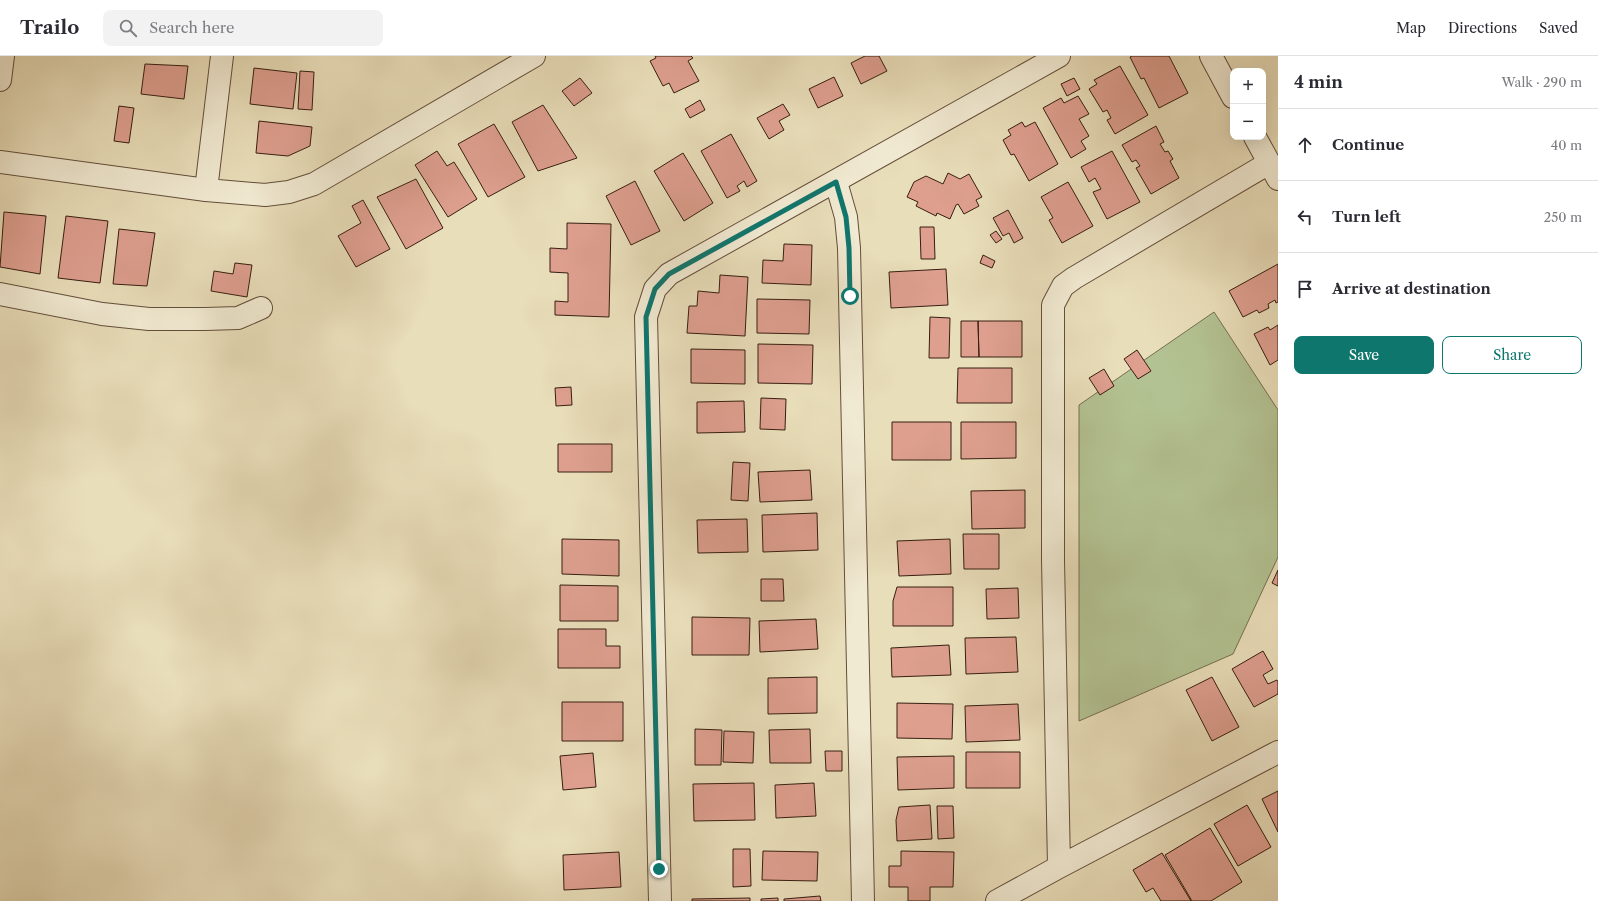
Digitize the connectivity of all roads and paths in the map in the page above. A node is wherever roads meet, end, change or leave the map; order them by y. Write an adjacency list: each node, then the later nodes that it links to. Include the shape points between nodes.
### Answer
1 (3, 56): 6 (street)
2 (222, 56): 12 (street)
3 (534, 56): 12 (street, via 314,184 289,192 265,195)
4 (1059, 56): 11 (street)
5 (1211, 56): 7 (street)
6 (0, 80)
7 (1230, 91)
8 (1257, 140): 10 (street)
9 (0, 162): 12 (street)
10 (1273, 171): 16 (street, via 1074,278 1063,286 1053,305 1052,560)
11 (836, 182): 17 (street, via 669,274 655,289 646,317); 18 (street, via 846,217 849,248)
12 (206, 190)
13 (0, 294): 14 (street, via 47,305 149,319 238,318)
14 (261, 308)
15 (1278, 752): 16 (street)
16 (1059, 866): 19 (street)
17 (660, 901)
18 (863, 901)
19 (997, 901)

